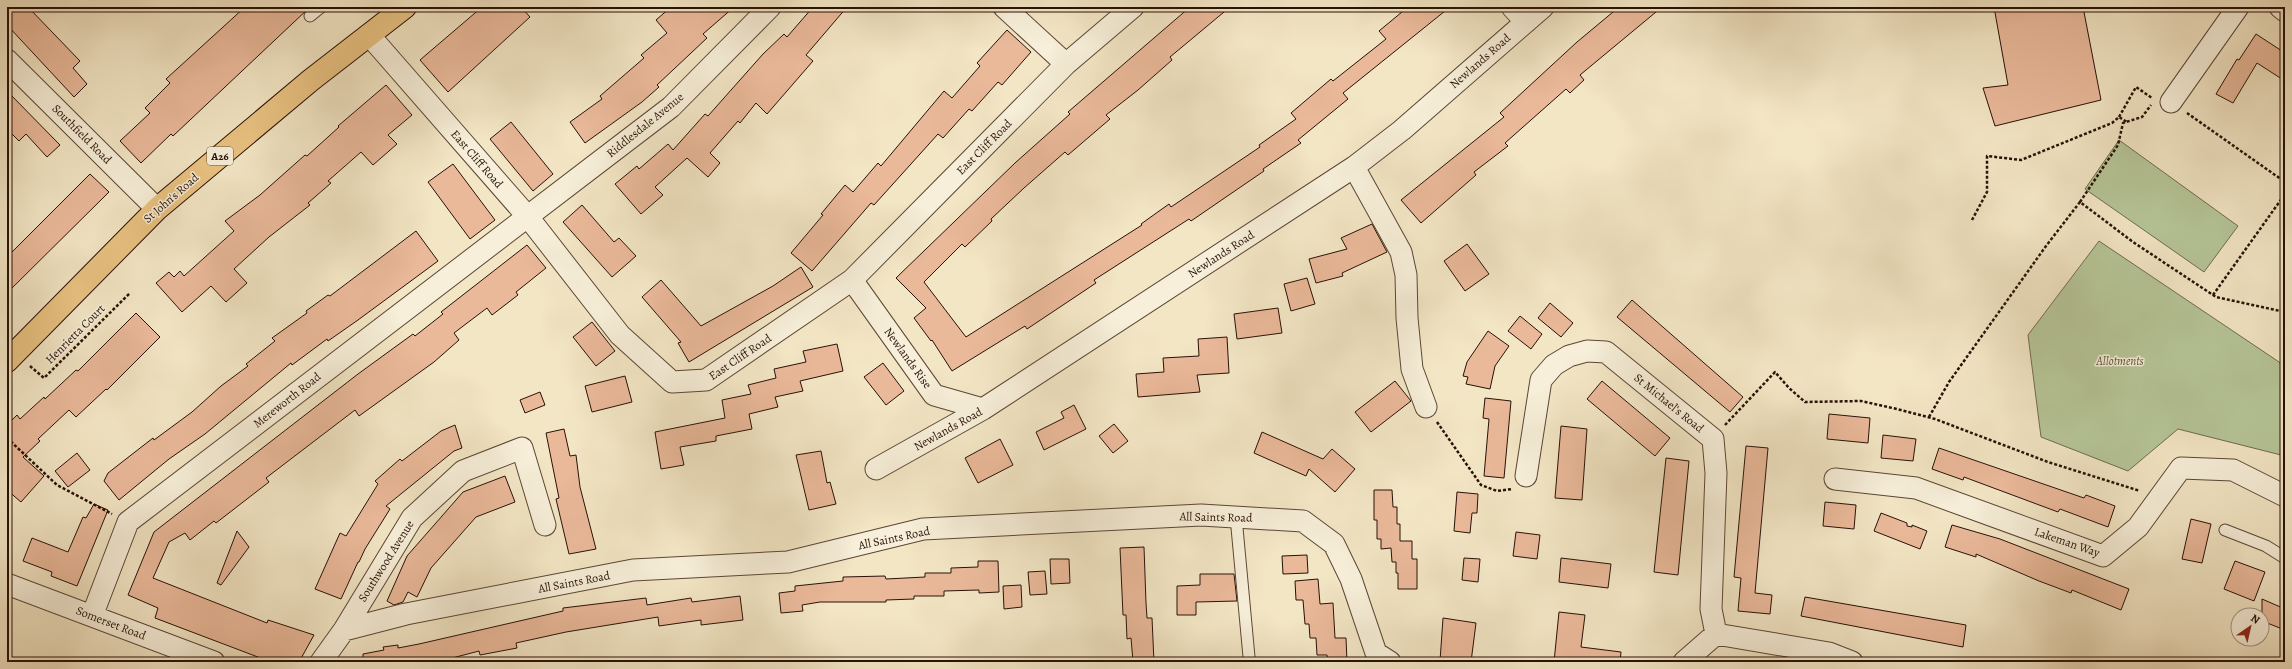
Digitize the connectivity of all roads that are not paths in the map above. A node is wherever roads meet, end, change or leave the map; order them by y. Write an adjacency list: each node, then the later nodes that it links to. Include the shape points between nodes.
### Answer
1 (321, 7): 11 (lane)
2 (405, 7): 12 (highway, St John's Road / A26)
3 (770, 7): 18 (street, Riddlesdale Avenue, via 670,107)
4 (1004, 7): 14 (street)
5 (1133, 7): 14 (street, East Cliff Road)
6 (1542, 7): 10 (street, Newlands Road)
7 (2238, 7): 15 (street)
8 (2280, 7): 9 (street)
9 (2285, 10)
10 (1519, 14): 16 (street, Newlands Road, via 1402,130)
11 (310, 16)
12 (369, 35): 17 (highway, St John's Road / A26); 18 (street, East Cliff Road)
13 (7, 60): 17 (street, Southfield Road)
14 (1066, 64): 19 (street, East Cliff Road)
15 (2171, 102)
16 (1354, 167): 21 (street, via 1401,252 1406,275 1412,370); 22 (street, Newlands Road)
17 (157, 209): 20 (highway, St John's Road / A26)
18 (528, 217): 19 (street, East Cliff Road, via 620,335 672,382 706,380); 32 (street, Mereworth Road, via 128,522)
19 (852, 280): 22 (street, Newlands Rise, via 934,394)
20 (11, 356)
21 (1426, 407)
22 (983, 409): 23 (street, Newlands Road)
23 (876, 469)
24 (1526, 476): 34 (street, St Michael's Road, via 1541,380 1554,365 1569,356 1587,351 1606,352 1713,439 1716,473 1711,609)
25 (1835, 479): 26 (street, Lakeman Way, via 1916,488 2103,556 2138,527 2181,468 2234,470)
26 (2285, 496)
27 (1236, 517): 33 (street, All Saints Road, via 1201,515 924,529 788,562 633,570 406,614); 35 (lane); 39 (street, All Saints Road, via 1303,521 1334,544 1351,579 1376,653)
28 (545, 525): 33 (street, Southwood Avenue, via 522,448 463,471 412,518)
29 (2225, 530): 30 (lane, via 2266,546)
30 (2285, 558)
31 (7, 584): 32 (street, Somerset Road)
32 (92, 616): 37 (street, Somerset Road)
33 (344, 630): 38 (street, Southwood Avenue)
34 (1716, 634): 36 (street); 40 (street)
35 (1249, 656)
36 (1832, 658): 41 (street)
37 (214, 662)
38 (321, 662)
39 (1390, 662)
40 (1684, 662)
41 (1852, 662)

